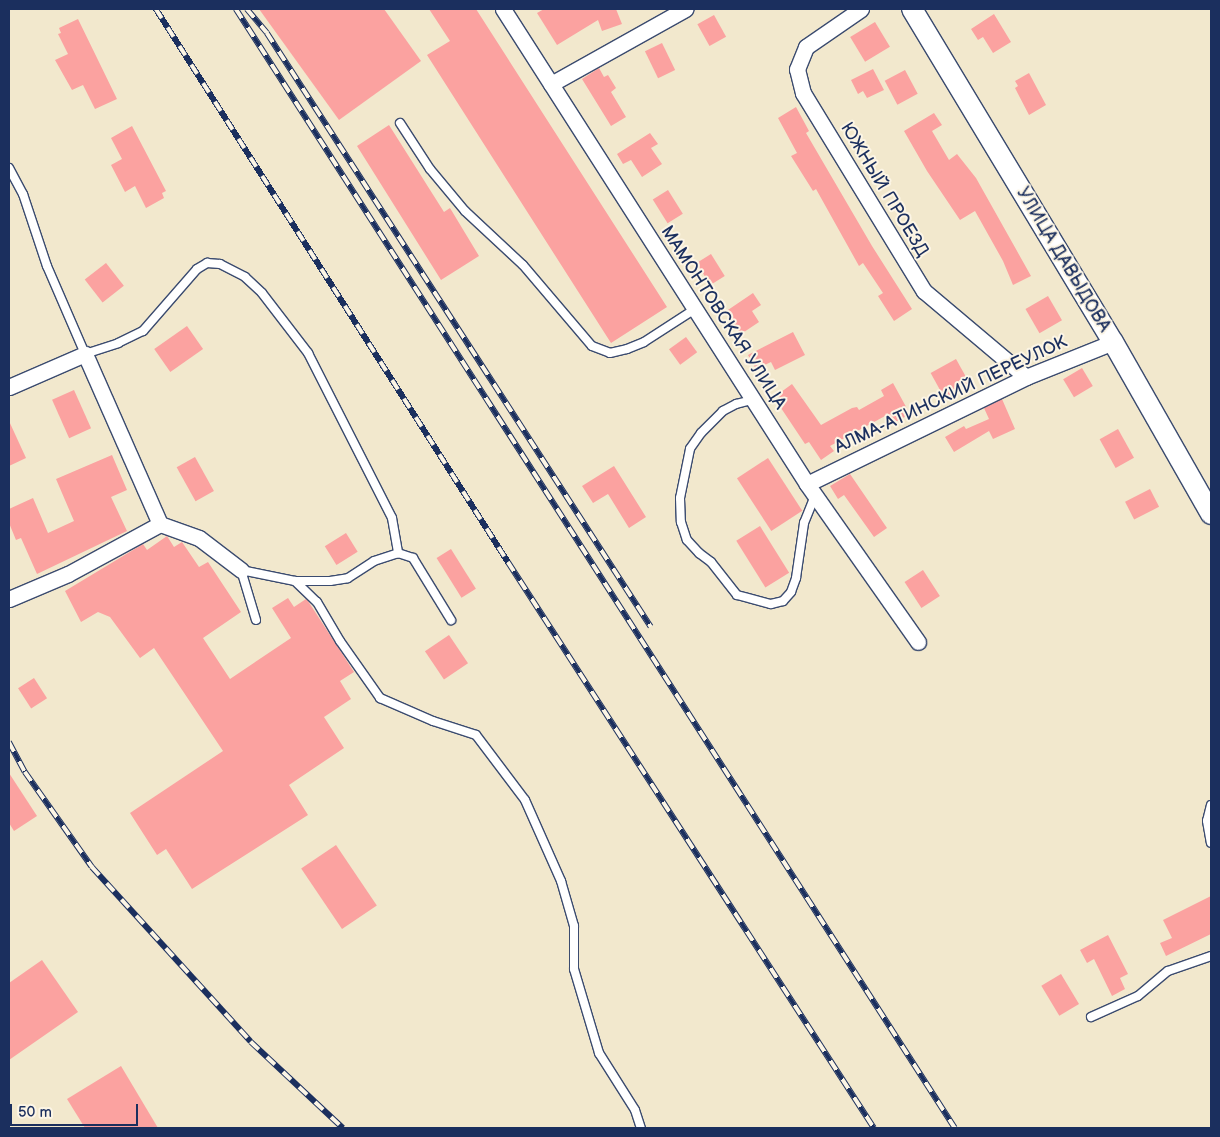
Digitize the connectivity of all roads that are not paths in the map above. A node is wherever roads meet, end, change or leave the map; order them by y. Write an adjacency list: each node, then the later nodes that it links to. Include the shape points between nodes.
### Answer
1 (503, 9): 5 (street, МАМОНТОВСКАЯ УЛИЦА)
2 (685, 9): 5 (street)
3 (861, 9): 11 (street, ЮЖНЫЙ ПРОЕЗД, via 806,47 796,69 802,93 924,292)
4 (912, 9): 9 (main road, УЛИЦА ДАВЫДОВА)
5 (551, 84): 8 (street, МАМОНТОВСКАЯ УЛИЦА)
6 (400, 123): 8 (lane, via 430,169 465,211 523,265 592,346 610,353 627,349 644,342)
7 (9, 168): 10 (lane, via 23,194 47,266)
8 (694, 309): 13 (street, МАМОНТОВСКАЯ УЛИЦА)
9 (1113, 342): 11 (street, АЛМА-АТИНСКИЙ ПЕРЕУЛОК); 15 (main road, УЛИЦА ДАВЫДОВА)
10 (85, 354): 12 (street); 16 (street); 17 (lane, via 144,331 197,270 207,263 220,264 245,277 262,293 308,353 392,518)
11 (1026, 377): 14 (street, АЛМА-АТИНСКИЙ ПЕРЕУЛОК)
12 (9, 387)
13 (752, 400): 14 (street, МАМОНТОВСКАЯ УЛИЦА); 14 (lane, via 723,411 701,433 690,450 680,498 680,522 687,540 737,595 771,604 783,601 791,592 796,578)
14 (811, 490): 23 (street, МАМОНТОВСКАЯ УЛИЦА)
15 (1211, 514)
16 (160, 524): 18 (street, via 199,538); 20 (street, via 68,574)
17 (398, 552): 19 (lane, via 348,578); 22 (lane, via 413,558)
18 (241, 570): 19 (lane); 21 (lane)
19 (295, 581): 28 (lane, via 317,602 380,698 476,735 525,800 561,881 574,926 574,969 600,1053 635,1110)
20 (9, 599)
21 (256, 620)
22 (451, 620)
23 (918, 642)
24 (1211, 804): 25 (lane, via 1207,821)
25 (1211, 843)
26 (1211, 956): 27 (lane, via 1168,972 1138,996)
27 (1090, 1017)
28 (641, 1128)

